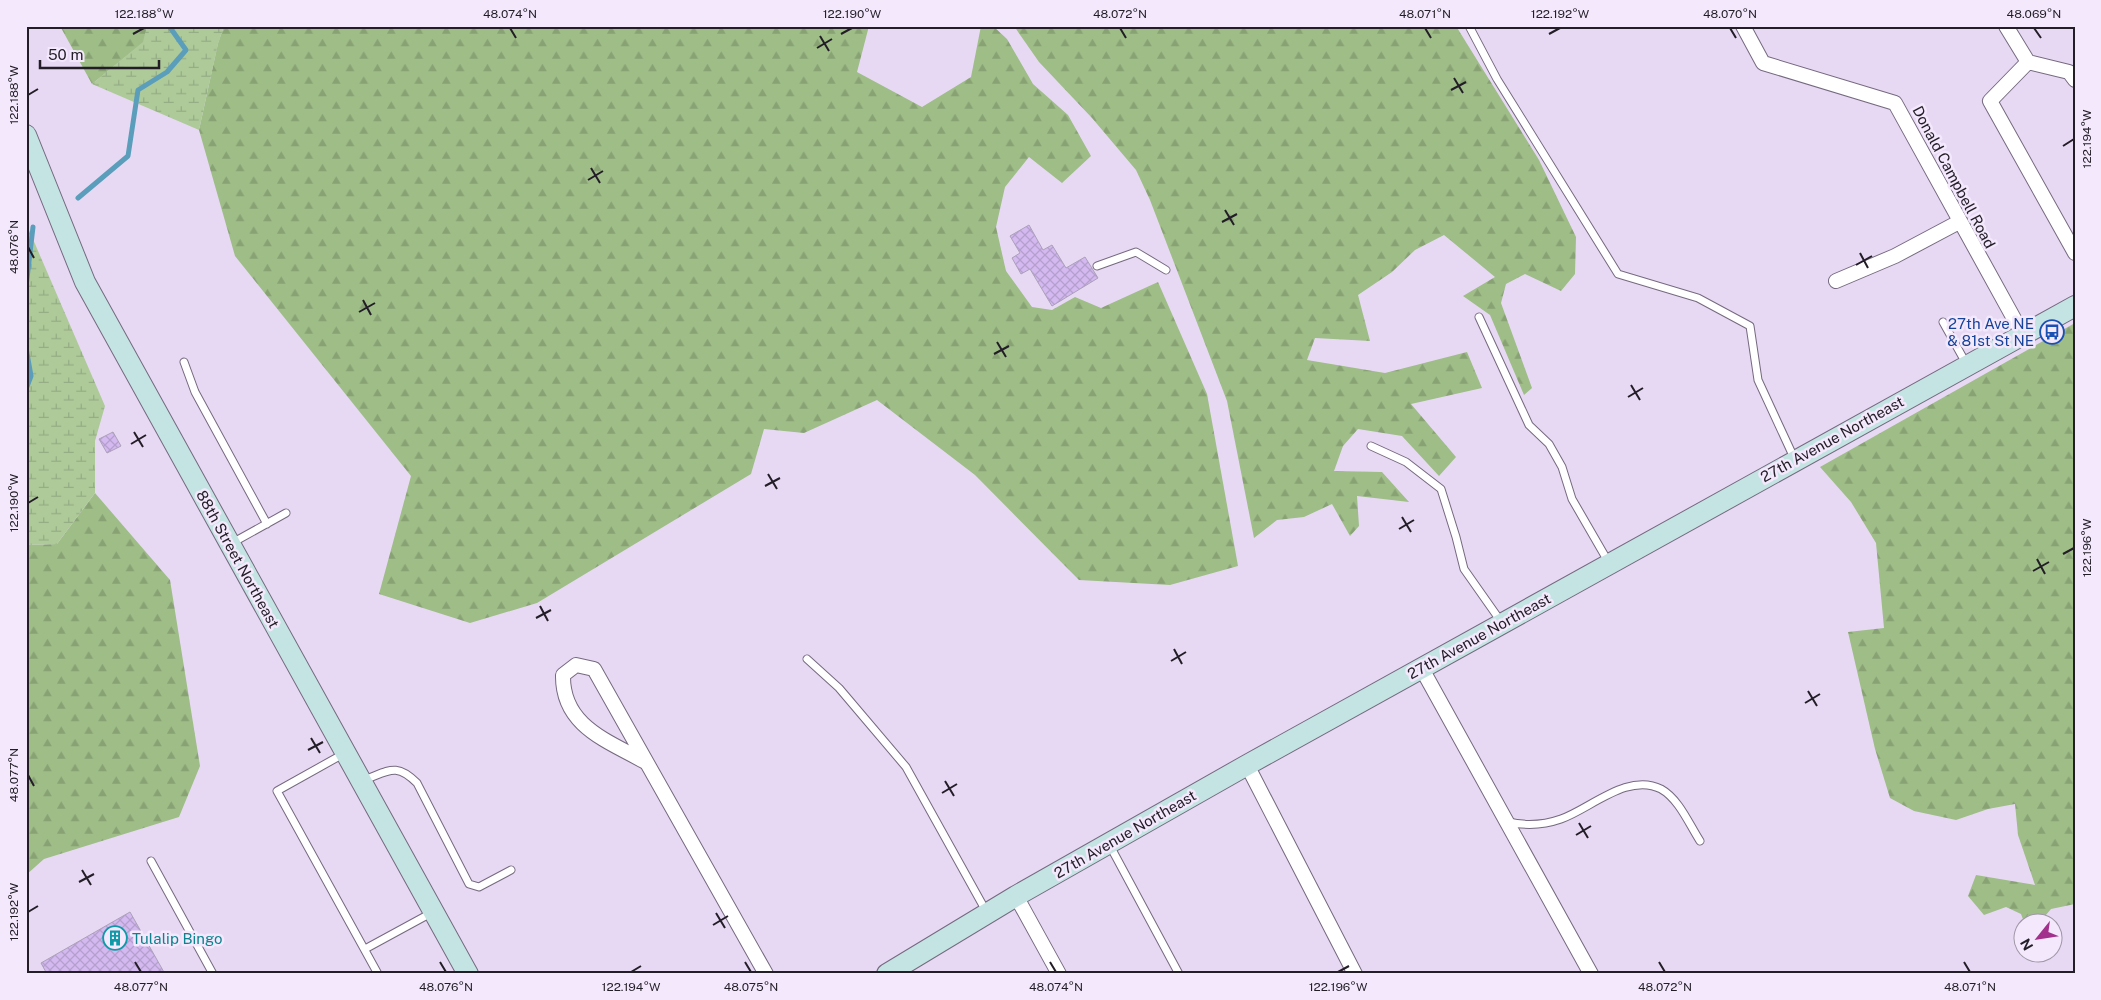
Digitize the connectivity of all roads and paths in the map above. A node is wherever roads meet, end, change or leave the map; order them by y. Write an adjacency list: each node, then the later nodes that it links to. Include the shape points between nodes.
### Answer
1 (1469, 26): 19 (lane, via 1497,79 1618,274 1698,298 1750,326 1758,380)
2 (1743, 26): 7 (street, Donald Campbell Road, via 1763,63 1895,103)
3 (2006, 26): 4 (street)
4 (2028, 62): 5 (street, via 2069,72); 8 (street, via 1990,101)
5 (2075, 80)
6 (26, 135): 22 (street, 88th Street Northeast, via 85,282)
7 (1959, 222): 11 (street, via 1895,256); 15 (street, Donald Campbell Road)
8 (2075, 253)
9 (1096, 266): 10 (lane, via 1136,252)
10 (1166, 270)
11 (1836, 281)
12 (2075, 306): 15 (street, 27th Avenue Northeast)
13 (1480, 317): 23 (lane, via 1529,425 1548,444 1557,459 1572,499)
14 (1943, 322): 17 (lane)
15 (2023, 335): 17 (street, 27th Avenue Northeast)
16 (184, 362): 21 (lane, via 195,392)
17 (1967, 365): 19 (street, 27th Avenue Northeast)
18 (1371, 446): 24 (lane, via 1406,462 1441,489 1464,569)
19 (1795, 460): 23 (street, 27th Avenue Northeast)
20 (286, 513): 21 (lane)
21 (268, 524): 22 (lane)
22 (230, 545): 27 (street, 88th Street Northeast)
23 (1609, 564): 24 (street, 27th Avenue Northeast)
24 (1502, 624): 26 (street, 27th Avenue Northeast)
25 (807, 660): 38 (lane, via 839,688 906,767)
26 (1422, 668): 29 (street, 27th Avenue Northeast); 31 (street)
27 (345, 753): 30 (street, 88th Street Northeast); 39 (lane, via 277,791)
28 (647, 763): 28 (street, via 594,669 576,665 564,675 563,690 568,706 582,726); 43 (street)
29 (1247, 765): 33 (street, 27th Avenue Northeast); 47 (street)
30 (361, 781): 35 (lane, via 392,770 405,771 417,784 470,884 479,886); 37 (street, 88th Street Northeast)
31 (1506, 821): 32 (lane, via 1543,824 1621,789 1642,784 1661,789 1677,804); 48 (street)
32 (1700, 841)
33 (1109, 844): 36 (street, 27th Avenue Northeast); 46 (lane)
34 (151, 861): 40 (lane)
35 (511, 870)
36 (1016, 896): 38 (street, 27th Avenue Northeast); 45 (street)
37 (433, 912): 39 (lane); 42 (street, 88th Street Northeast)
38 (988, 913): 44 (street, 27th Avenue Northeast)
39 (365, 949): 41 (lane)
40 (212, 974)
41 (378, 974)
42 (468, 974)
43 (766, 974)
44 (887, 974)
45 (1059, 974)
46 (1179, 974)
47 (1355, 974)
48 (1591, 974)

